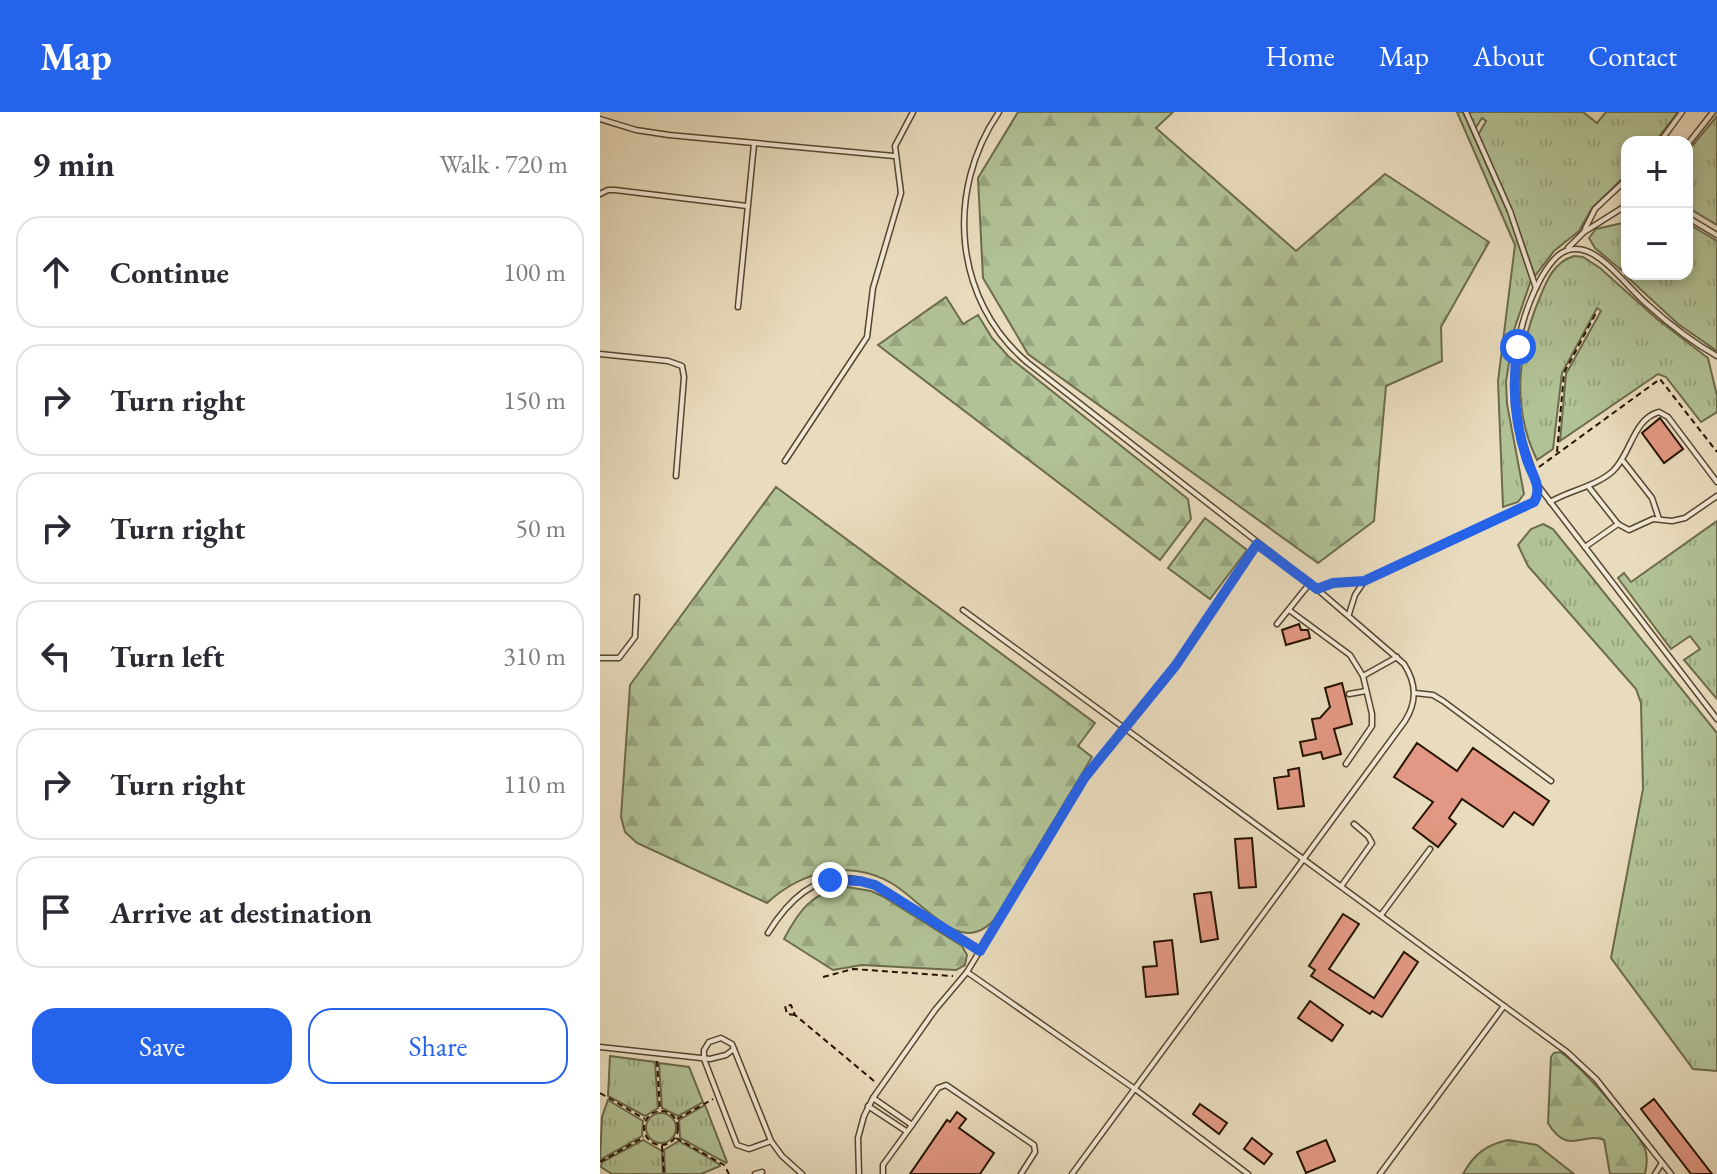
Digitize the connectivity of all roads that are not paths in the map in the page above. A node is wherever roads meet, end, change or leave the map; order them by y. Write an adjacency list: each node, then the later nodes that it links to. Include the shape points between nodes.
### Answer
1 (603, 112): 7 (lane)
2 (913, 112): 11 (lane)
3 (999, 112): 34 (lane, via 977,152 964,212 969,268 990,320 1017,354)
4 (1466, 112): 20 (lane, via 1510,211)
5 (1682, 112): 8 (lane)
6 (1713, 112): 9 (lane)
7 (600, 120): 10 (lane, via 651,133)
8 (1664, 136)
9 (1693, 137)
10 (754, 144): 11 (lane); 14 (lane)
11 (894, 156): 25 (lane, via 901,193 873,288 867,337)
12 (1621, 185): 17 (lane, via 1595,209)
13 (600, 194): 14 (lane, via 611,190)
14 (747, 206): 21 (lane)
15 (1623, 208): 17 (lane)
16 (1693, 221): 18 (lane)
17 (1584, 232): 19 (lane)
18 (1717, 235)
19 (1566, 250): 20 (lane, via 1553,260); 23 (lane, via 1595,255 1660,315)
20 (1536, 288): 28 (lane, via 1521,331 1514,381 1517,417)
21 (738, 307)
22 (600, 354): 26 (lane, via 682,366)
23 (1717, 356)
24 (1623, 460): 27 (lane, via 1643,420 1659,412); 29 (lane); 32 (lane, via 1652,498)
25 (785, 461)
26 (676, 476)
27 (1717, 482)
28 (1538, 485): 31 (lane); 36 (lane, via 1537,497 1529,505)
29 (1588, 486): 31 (lane); 33 (lane)
30 (1717, 496): 32 (lane, via 1685,518)
31 (1550, 502): 35 (lane)
32 (1659, 519): 33 (lane, via 1629,530)
33 (1618, 524): 35 (lane)
34 (1257, 544): 37 (lane); 51 (lane, via 1189,648)
35 (1585, 547): 50 (lane)
36 (1364, 581): 38 (lane); 42 (lane)
37 (1310, 583): 38 (lane); 41 (lane)
38 (1317, 589): 42 (lane)
39 (637, 597): 45 (lane, via 630,646 619,658)
40 (963, 610): 51 (lane)
41 (1289, 610): 43 (lane); 46 (lane, via 1350,655)
42 (1349, 614): 44 (lane)
43 (1277, 624)
44 (1397, 657): 46 (lane); 48 (lane, via 1410,673)
45 (600, 658)
46 (1363, 676): 47 (lane)
47 (1366, 691): 49 (lane); 52 (lane, via 1372,726)
48 (1415, 693): 53 (lane, via 1438,698); 56 (lane, via 1405,721)
49 (1349, 694)
50 (1717, 718)
51 (1126, 728): 56 (lane); 60 (lane, via 1085,777)
52 (1346, 764)
53 (1551, 781)
54 (1354, 824): 57 (lane, via 1372,843)
55 (1430, 849): 58 (lane)
56 (1304, 858): 57 (lane); 66 (lane)
57 (1342, 885): 58 (lane)
58 (1381, 915): 62 (lane)
59 (768, 933): 60 (lane, via 801,892 845,879 875,885)
60 (980, 951): 61 (lane)
61 (967, 972): 66 (lane); 67 (lane)
62 (1504, 1006): 72 (lane, via 1581,1063); 81 (lane)
63 (600, 1047): 65 (lane)
64 (734, 1048): 65 (lane, via 721,1058); 65 (lane, via 716,1038 706,1046); 71 (lane)
65 (704, 1059): 71 (lane, via 739,1147)
66 (1135, 1089): 79 (lane); 80 (lane)
67 (873, 1098): 68 (lane); 69 (lane)
68 (868, 1106): 70 (lane); 76 (lane, via 858,1138)
69 (912, 1125): 70 (lane); 78 (lane, via 938,1088 949,1085 1034,1145)
70 (907, 1131): 77 (lane, via 883,1165)
71 (771, 1141): 75 (lane)
72 (1662, 1163): 82 (lane); 83 (lane)
73 (762, 1172): 74 (lane)
74 (755, 1174)
75 (802, 1174)
76 (859, 1174)
77 (883, 1174)
78 (1021, 1174)
79 (1072, 1174)
80 (1248, 1174)
81 (1380, 1174)
82 (1655, 1174)
83 (1671, 1174)

